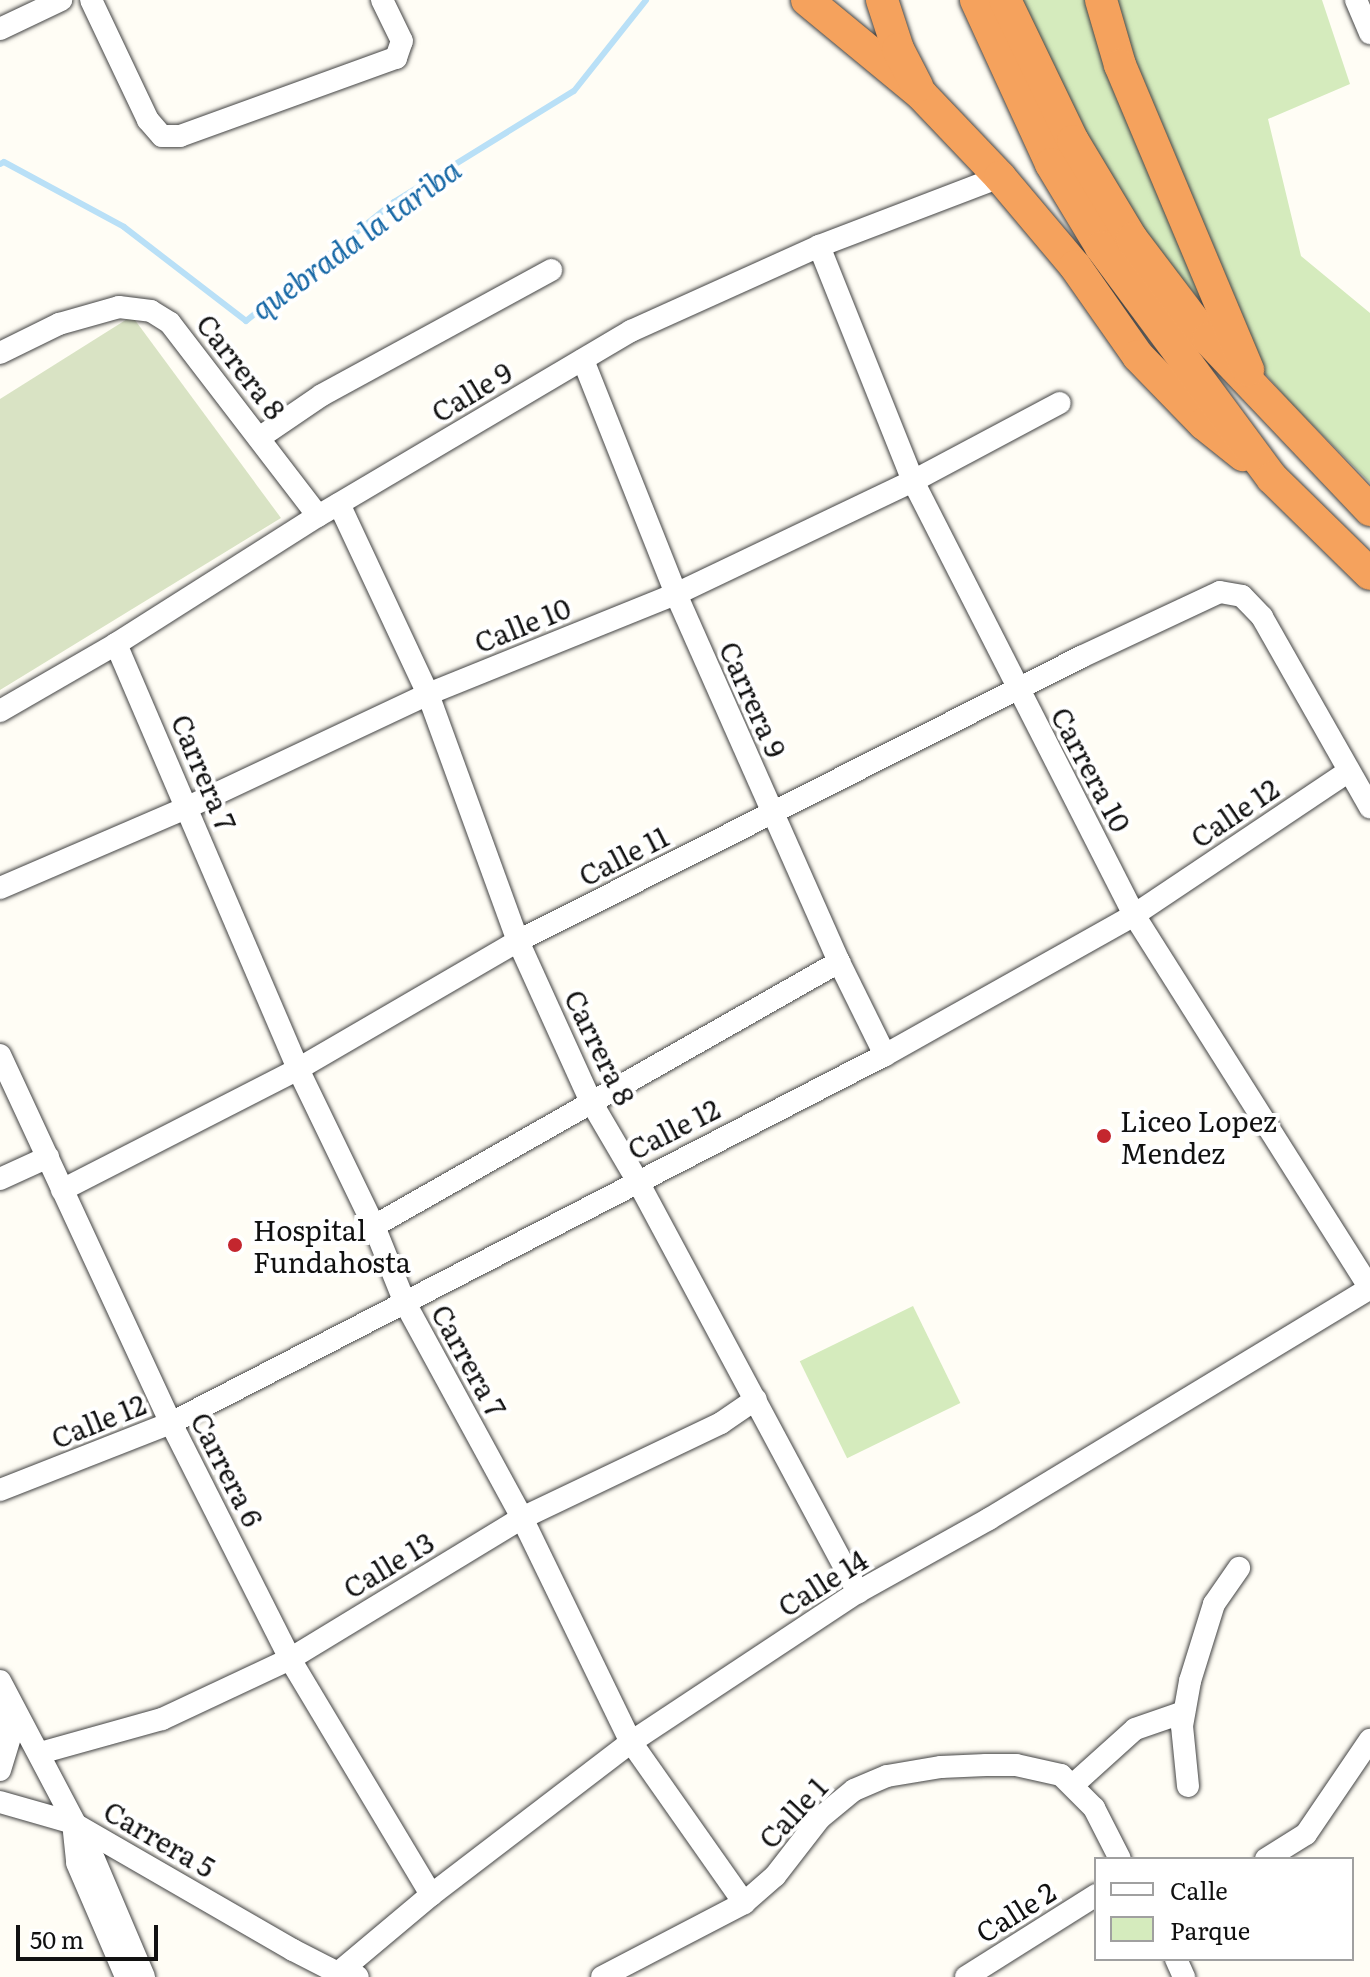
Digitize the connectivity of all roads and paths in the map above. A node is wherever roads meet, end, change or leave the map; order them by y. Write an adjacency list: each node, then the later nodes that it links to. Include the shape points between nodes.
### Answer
1 (61, 0): 10 (street)
2 (91, 0): 3 (street, via 148,120 162,136 180,136 396,58 402,41)
3 (382, 0)
4 (807, 0): 12 (highway)
5 (882, 0): 12 (highway)
6 (976, 0): 21 (highway, via 1051,164 1101,247)
7 (1005, 0): 18 (highway, via 1073,141 1132,239 1208,339)
8 (1101, 0): 18 (highway, via 1120,65)
9 (1356, 0): 11 (street)
10 (0, 29)
11 (1370, 33)
12 (921, 94): 13 (highway)
13 (1000, 177): 14 (street, Calle 9); 21 (highway, via 1075,266 1138,356 1204,424)
14 (819, 246): 17 (street, Calle 9, via 673,311); 22 (street, Carrera 10)
15 (551, 270): 20 (street, via 322,395)
16 (0, 353): 20 (street, Carrera 8, via 74,319 119,307 151,311 170,323)
17 (583, 360): 23 (street, Calle 9); 27 (street, Carrera 9)
18 (1253, 384): 24 (highway)
19 (1060, 403): 22 (street, Calle 10)
20 (259, 438): 25 (street, Carrera 8)
21 (1272, 478): 26 (highway)
22 (913, 481): 27 (street, Calle 10); 29 (street, Carrera 10)
23 (339, 504): 25 (street, Calle 9); 30 (street, Carrera 8)
24 (1370, 510)
25 (318, 516): 28 (street, Calle 9)
26 (1370, 574)
27 (676, 594): 30 (street, Calle 10); 35 (street, Carrera 9)
28 (116, 644): 31 (street, Calle 9); 33 (street, Carrera 7)
29 (1017, 692): 32 (street, Calle 11, via 1220,592 1242,596 1262,617); 35 (street, Calle 11); 37 (street, Carrera 10)
30 (428, 694): 33 (street, Calle 10); 38 (street, Carrera 8)
31 (0, 711)
32 (1348, 772): 34 (street); 37 (street, Calle 12)
33 (188, 807): 36 (street, Calle 10); 42 (street, Carrera 7)
34 (1370, 807)
35 (772, 813): 38 (street, Calle 11); 39 (street, Carrera 9)
36 (0, 888)
37 (1134, 915): 41 (street, Calle 12); 49 (street, Carrera 10)
38 (518, 941): 42 (street, Calle 11); 43 (street, Carrera 8)
39 (839, 962): 41 (street, Carrera 9); 43 (street)
40 (0, 1055): 44 (street, Carrera 6)
41 (885, 1055): 46 (street, Calle 12)
42 (298, 1069): 47 (street, Calle 11); 48 (street, Carrera 7)
43 (590, 1100): 46 (street, Carrera 8); 48 (street)
44 (48, 1157): 45 (street); 47 (street, Carrera 6)
45 (0, 1179)
46 (637, 1180): 50 (street, Calle 12); 51 (street, Carrera 8)
47 (62, 1190): 52 (street, Carrera 6)
48 (374, 1226): 50 (street, Carrera 7)
49 (1370, 1288): 56 (street, Calle 14, via 989,1519)
50 (405, 1303): 52 (street, Calle 12); 54 (street, Carrera 7)
51 (756, 1399): 54 (street, Calle 13, via 721,1423); 56 (street, Carrera 8)
52 (171, 1423): 53 (street, Calle 12); 57 (street, Carrera 6)
53 (0, 1490)
54 (522, 1518): 57 (street, Calle 13); 61 (street, Carrera 7)
55 (1239, 1568): 59 (street, via 1214,1604)
56 (858, 1592): 61 (street, Calle 14)
57 (290, 1659): 62 (street, Calle 13, via 162,1719); 70 (street, Carrera 6)
58 (5, 1689): 62 (street, Carrera 5); 63 (street, via 11,1733)
59 (1184, 1712): 64 (street, via 1135,1729); 65 (street)
60 (1370, 1740): 69 (street, via 1306,1834)
61 (631, 1742): 70 (street, Calle 14); 72 (street, Carrera 7)
62 (40, 1753): 67 (street, Carrera 5)
63 (0, 1770)
64 (1074, 1784): 68 (street, via 1094,1808); 72 (street, Calle 1, via 1061,1775 1016,1765 941,1767 887,1776 854,1790 820,1818 775,1876)
65 (1188, 1786)
66 (0, 1802): 67 (street)
67 (73, 1823): 74 (street, Carrera 5); 75 (street, via 77,1863); 76 (street)
68 (1119, 1857)
69 (1269, 1857)
70 (431, 1895): 74 (street, Calle 14)
71 (1094, 1896): 78 (street, Calle 2)
72 (744, 1903): 73 (street, Calle 1)
73 (633, 1970): 77 (street)
74 (348, 1975)
75 (126, 1977)
76 (144, 1977)
77 (602, 1977)
78 (966, 1977)

